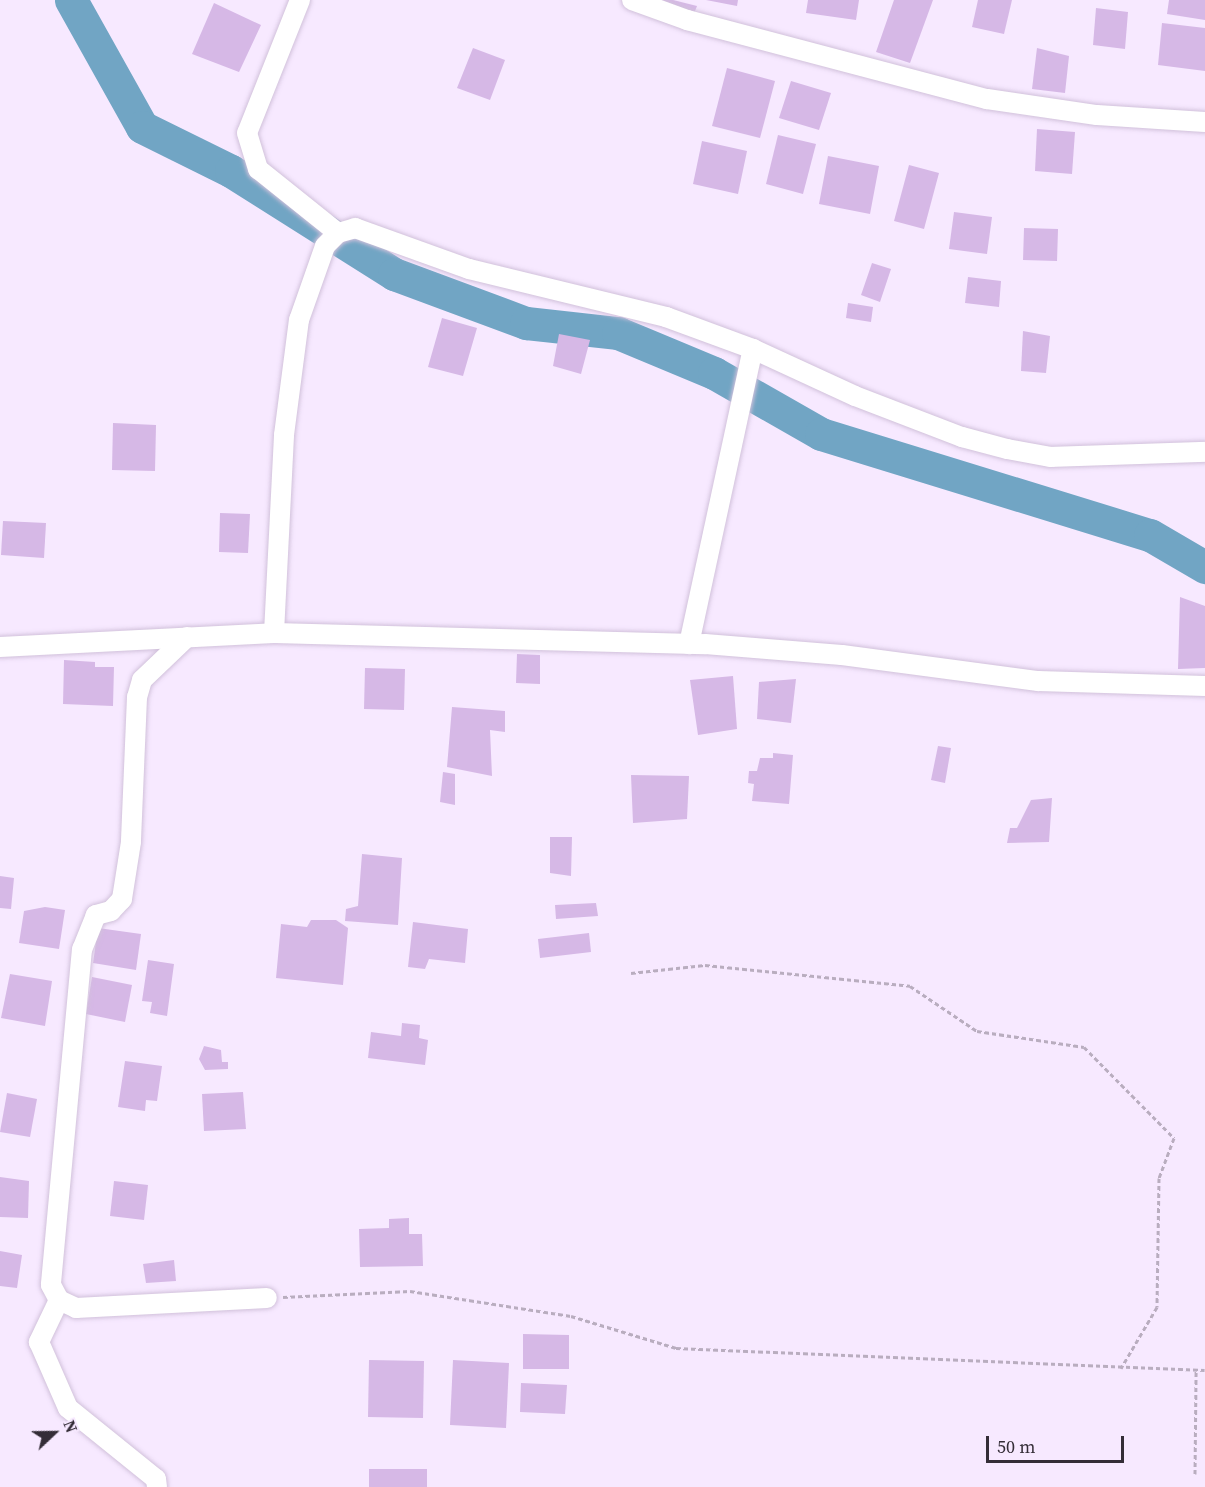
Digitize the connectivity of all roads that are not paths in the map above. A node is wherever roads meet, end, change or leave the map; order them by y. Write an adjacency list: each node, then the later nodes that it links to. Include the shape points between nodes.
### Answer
1 (300, 0): 4 (street, via 247,133 258,169)
2 (632, 0): 3 (street, via 687,20 987,99 1097,115)
3 (1205, 122)
4 (338, 233): 5 (street, via 355,228 469,269 666,316); 7 (street, via 325,246 299,320 289,380)
5 (753, 349): 6 (street, via 855,396 962,437 1007,449 1051,457); 9 (street)
6 (1205, 452)
7 (274, 633): 8 (street); 9 (street)
8 (187, 637): 10 (street); 13 (street, via 142,680 137,697 131,842 122,899 111,910 96,915 82,949 51,1286)
9 (689, 644): 11 (street, via 843,655 1038,681)
10 (0, 647)
11 (1205, 686)
12 (267, 1298): 13 (street, via 76,1308)
13 (59, 1300): 14 (street, via 39,1342 68,1408 156,1479)
14 (157, 1487)

